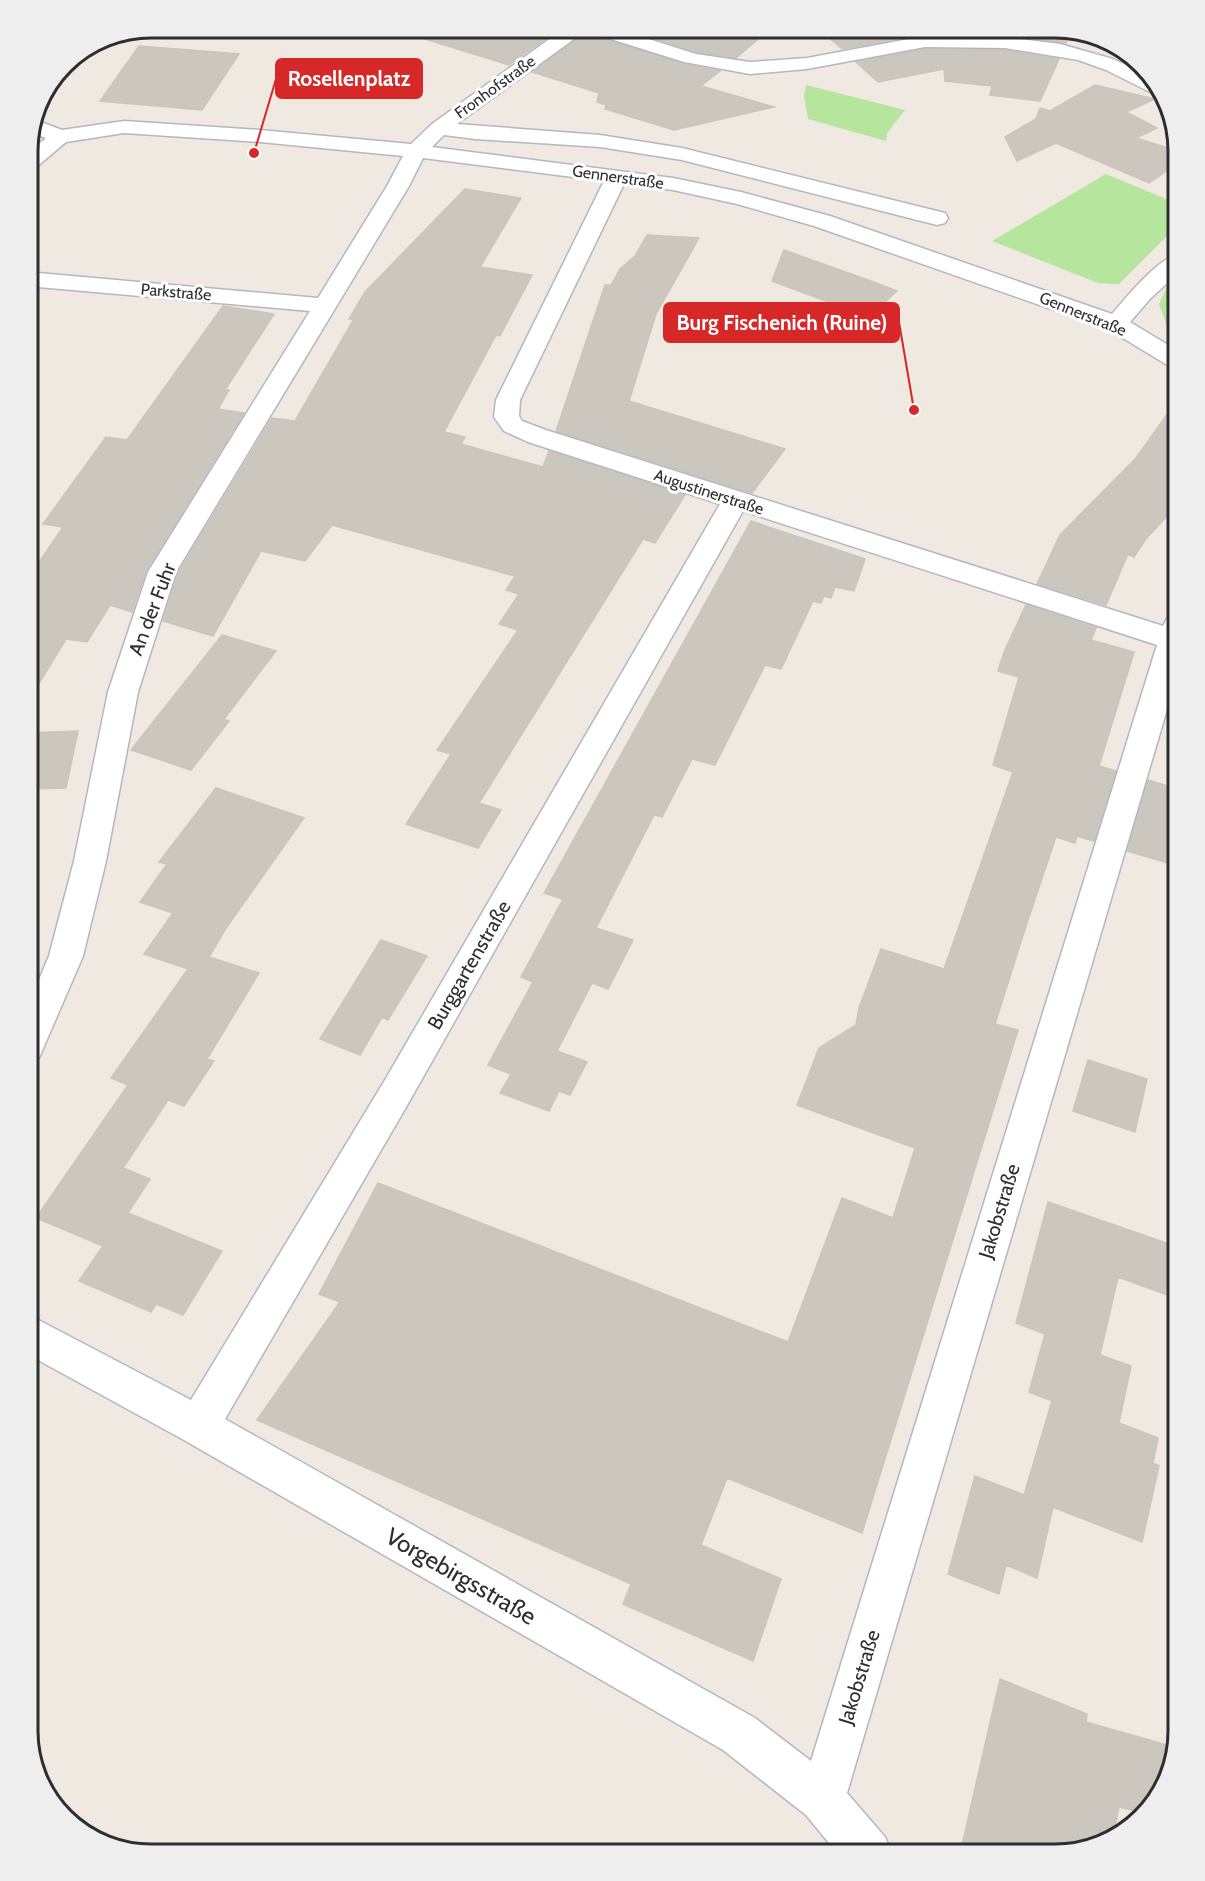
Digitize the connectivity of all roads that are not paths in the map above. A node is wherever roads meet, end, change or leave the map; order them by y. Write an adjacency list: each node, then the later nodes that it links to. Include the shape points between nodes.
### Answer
1 (563, 38): 5 (street, Fronhofstraße)
2 (628, 38): 3 (street, via 711,63 748,68 798,65 929,40 983,40 1078,54)
3 (1143, 81)
4 (40, 128): 6 (street)
5 (439, 128): 7 (street, Fronhofstraße); 10 (street, via 600,141 682,154)
6 (60, 137): 7 (street, Gennerstraße, via 124,127); 8 (street)
7 (416, 151): 9 (street, Gennerstraße); 13 (street, An der Fuhr)
8 (38, 156)
9 (617, 176): 14 (street, Gennerstraße, via 741,198 822,220); 16 (street, Augustinerstraße, via 508,400 506,417 513,426 537,436)
10 (937, 218)
11 (1168, 270): 14 (street)
12 (38, 280): 13 (street, Parkstraße)
13 (324, 305): 19 (street, An der Fuhr, via 162,572 123,692 90,861 66,956)
14 (1116, 324): 15 (street, Gennerstraße)
15 (1168, 355)
16 (735, 501): 17 (street, Augustinerstraße); 21 (street, Burggartenstraße, via 397,1091)
17 (1168, 630)
18 (1168, 655): 22 (street, Jakobstraße)
19 (38, 1022)
20 (38, 1339): 21 (street, Vorgebirgsstraße)
21 (198, 1426): 22 (street, Vorgebirgsstraße, via 739,1734)
22 (822, 1799): 23 (street, Vorgebirgsstraße)
23 (859, 1844)

